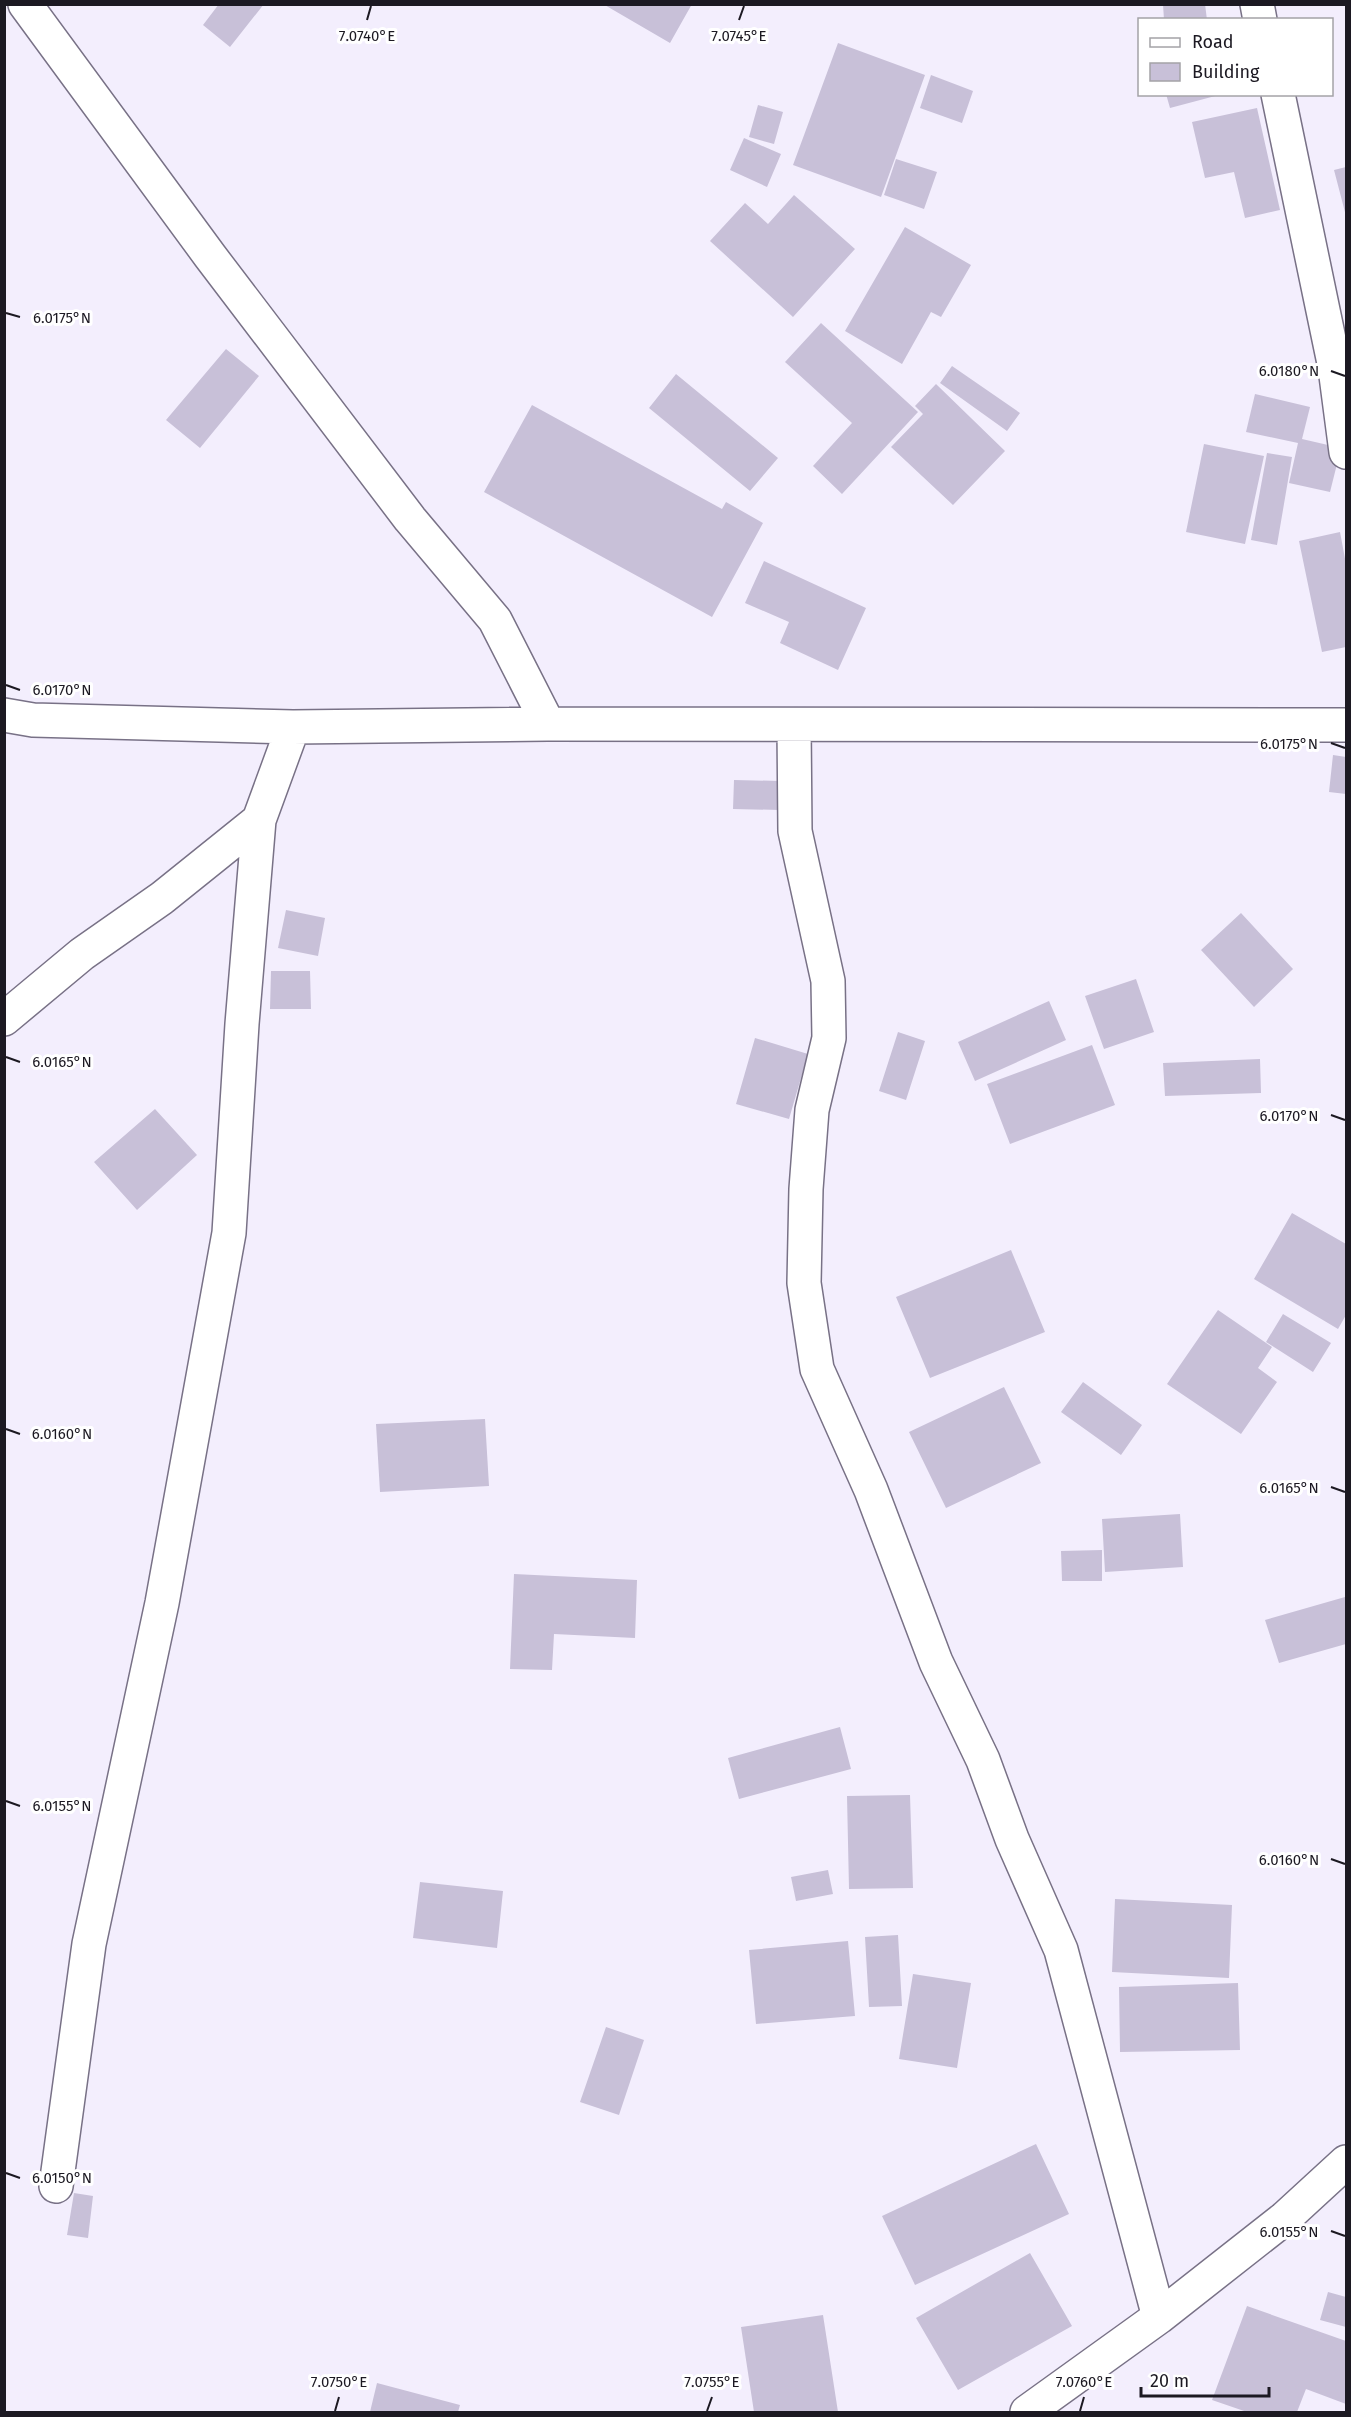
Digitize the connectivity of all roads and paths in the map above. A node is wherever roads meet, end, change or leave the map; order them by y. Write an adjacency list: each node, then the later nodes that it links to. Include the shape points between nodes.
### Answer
1 (25, 4): 5 (street, via 410,519 495,620)
2 (1278, 96): 3 (street, via 1335,368)
3 (1347, 452)
4 (4, 715): 8 (street, via 33,720)
5 (548, 724): 6 (street); 8 (street)
6 (794, 725): 7 (street); 13 (street, via 795,831 828,981 829,1038 812,1110 806,1190 804,1283 817,1369 871,1490 936,1662 983,1760 1012,1839 1061,1950)
7 (1347, 725)
8 (293, 727): 9 (street)
9 (259, 820): 10 (street, via 162,898 82,954); 12 (street, via 229,1233 162,1603 89,1944)
10 (4, 1019)
11 (1347, 2162): 13 (street, via 1286,2218)
12 (56, 2186)
13 (1160, 2317): 14 (street)
14 (1027, 2412)

